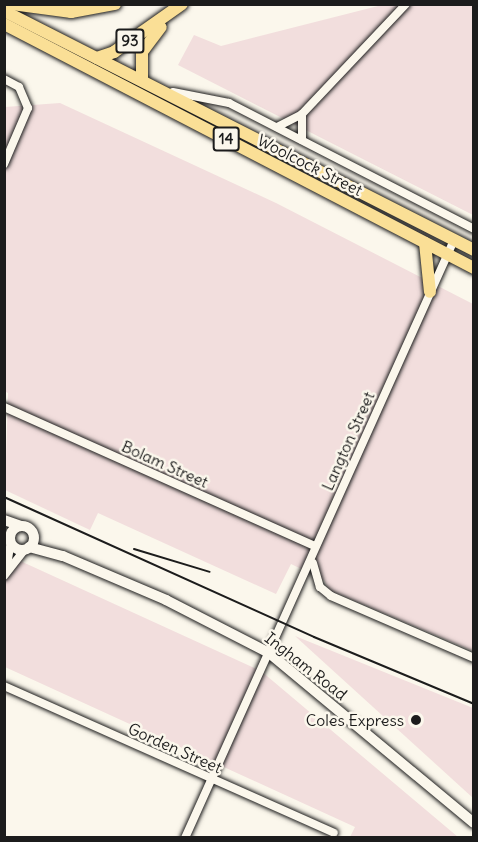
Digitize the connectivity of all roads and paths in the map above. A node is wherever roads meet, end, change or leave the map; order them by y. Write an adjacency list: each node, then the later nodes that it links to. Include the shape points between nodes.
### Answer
1 (12, 4): 2 (main road, 93, via 71,12)
2 (115, 4)
3 (182, 4): 9 (main road, 93, via 114,52)
4 (187, 4): 12 (main road, via 150,37 140,57)
5 (406, 4): 14 (street)
6 (4, 11): 8 (main road, Woolcock Street / 14)
7 (4, 24): 10 (main road, Woolcock Street / 14)
8 (75, 46): 9 (main road, Woolcock Street / 14); 10 (main road, via 79,52)
9 (98, 58): 10 (main road, 93); 12 (main road, Woolcock Street / 14)
10 (71, 59): 20 (main road, Woolcock Street / 14)
11 (4, 79): 17 (street, via 19,87 26,97 27,114)
12 (142, 79): 13 (main road, Woolcock Street / 14)
13 (158, 87): 15 (street, via 194,99 218,99); 19 (main road, Woolcock Street / 14)
14 (302, 114): 15 (street); 16 (street)
15 (277, 127): 16 (street)
16 (302, 140): 18 (street)
17 (4, 164)
18 (474, 229)
19 (454, 240): 21 (main road, Woolcock Street / 14); 22 (street, Langton Street)
20 (425, 243): 22 (main road, Woolcock Street / 14); 24 (main road)
21 (474, 250)
22 (447, 255): 23 (main road, Woolcock Street / 14); 24 (street, Langton Street)
23 (474, 268)
24 (430, 292): 30 (street, Langton Street)
25 (4, 407): 30 (street, Bolam Street)
26 (4, 520): 27 (main road)
27 (21, 526): 28 (main road); 29 (main road)
28 (34, 536): 31 (main road); 32 (main road, Ingham Road)
29 (9, 540): 31 (main road, via 17,548); 34 (street)
30 (315, 546): 33 (street, Langton Street)
31 (27, 548): 32 (main road, Ingham Road); 34 (street)
32 (63, 556): 35 (main road, Ingham Road, via 208,620)
33 (313, 559): 35 (street, Langton Street); 36 (street, via 320,587 331,596)
34 (5, 575)
35 (269, 653): 38 (street, Langton Street); 39 (main road, Ingham Road)
36 (474, 658)
37 (4, 686): 38 (street, Gorden Street)
38 (211, 780): 40 (street, Gorden Street); 41 (street, Langton Street)
39 (474, 823)
40 (334, 833)
41 (185, 837)

